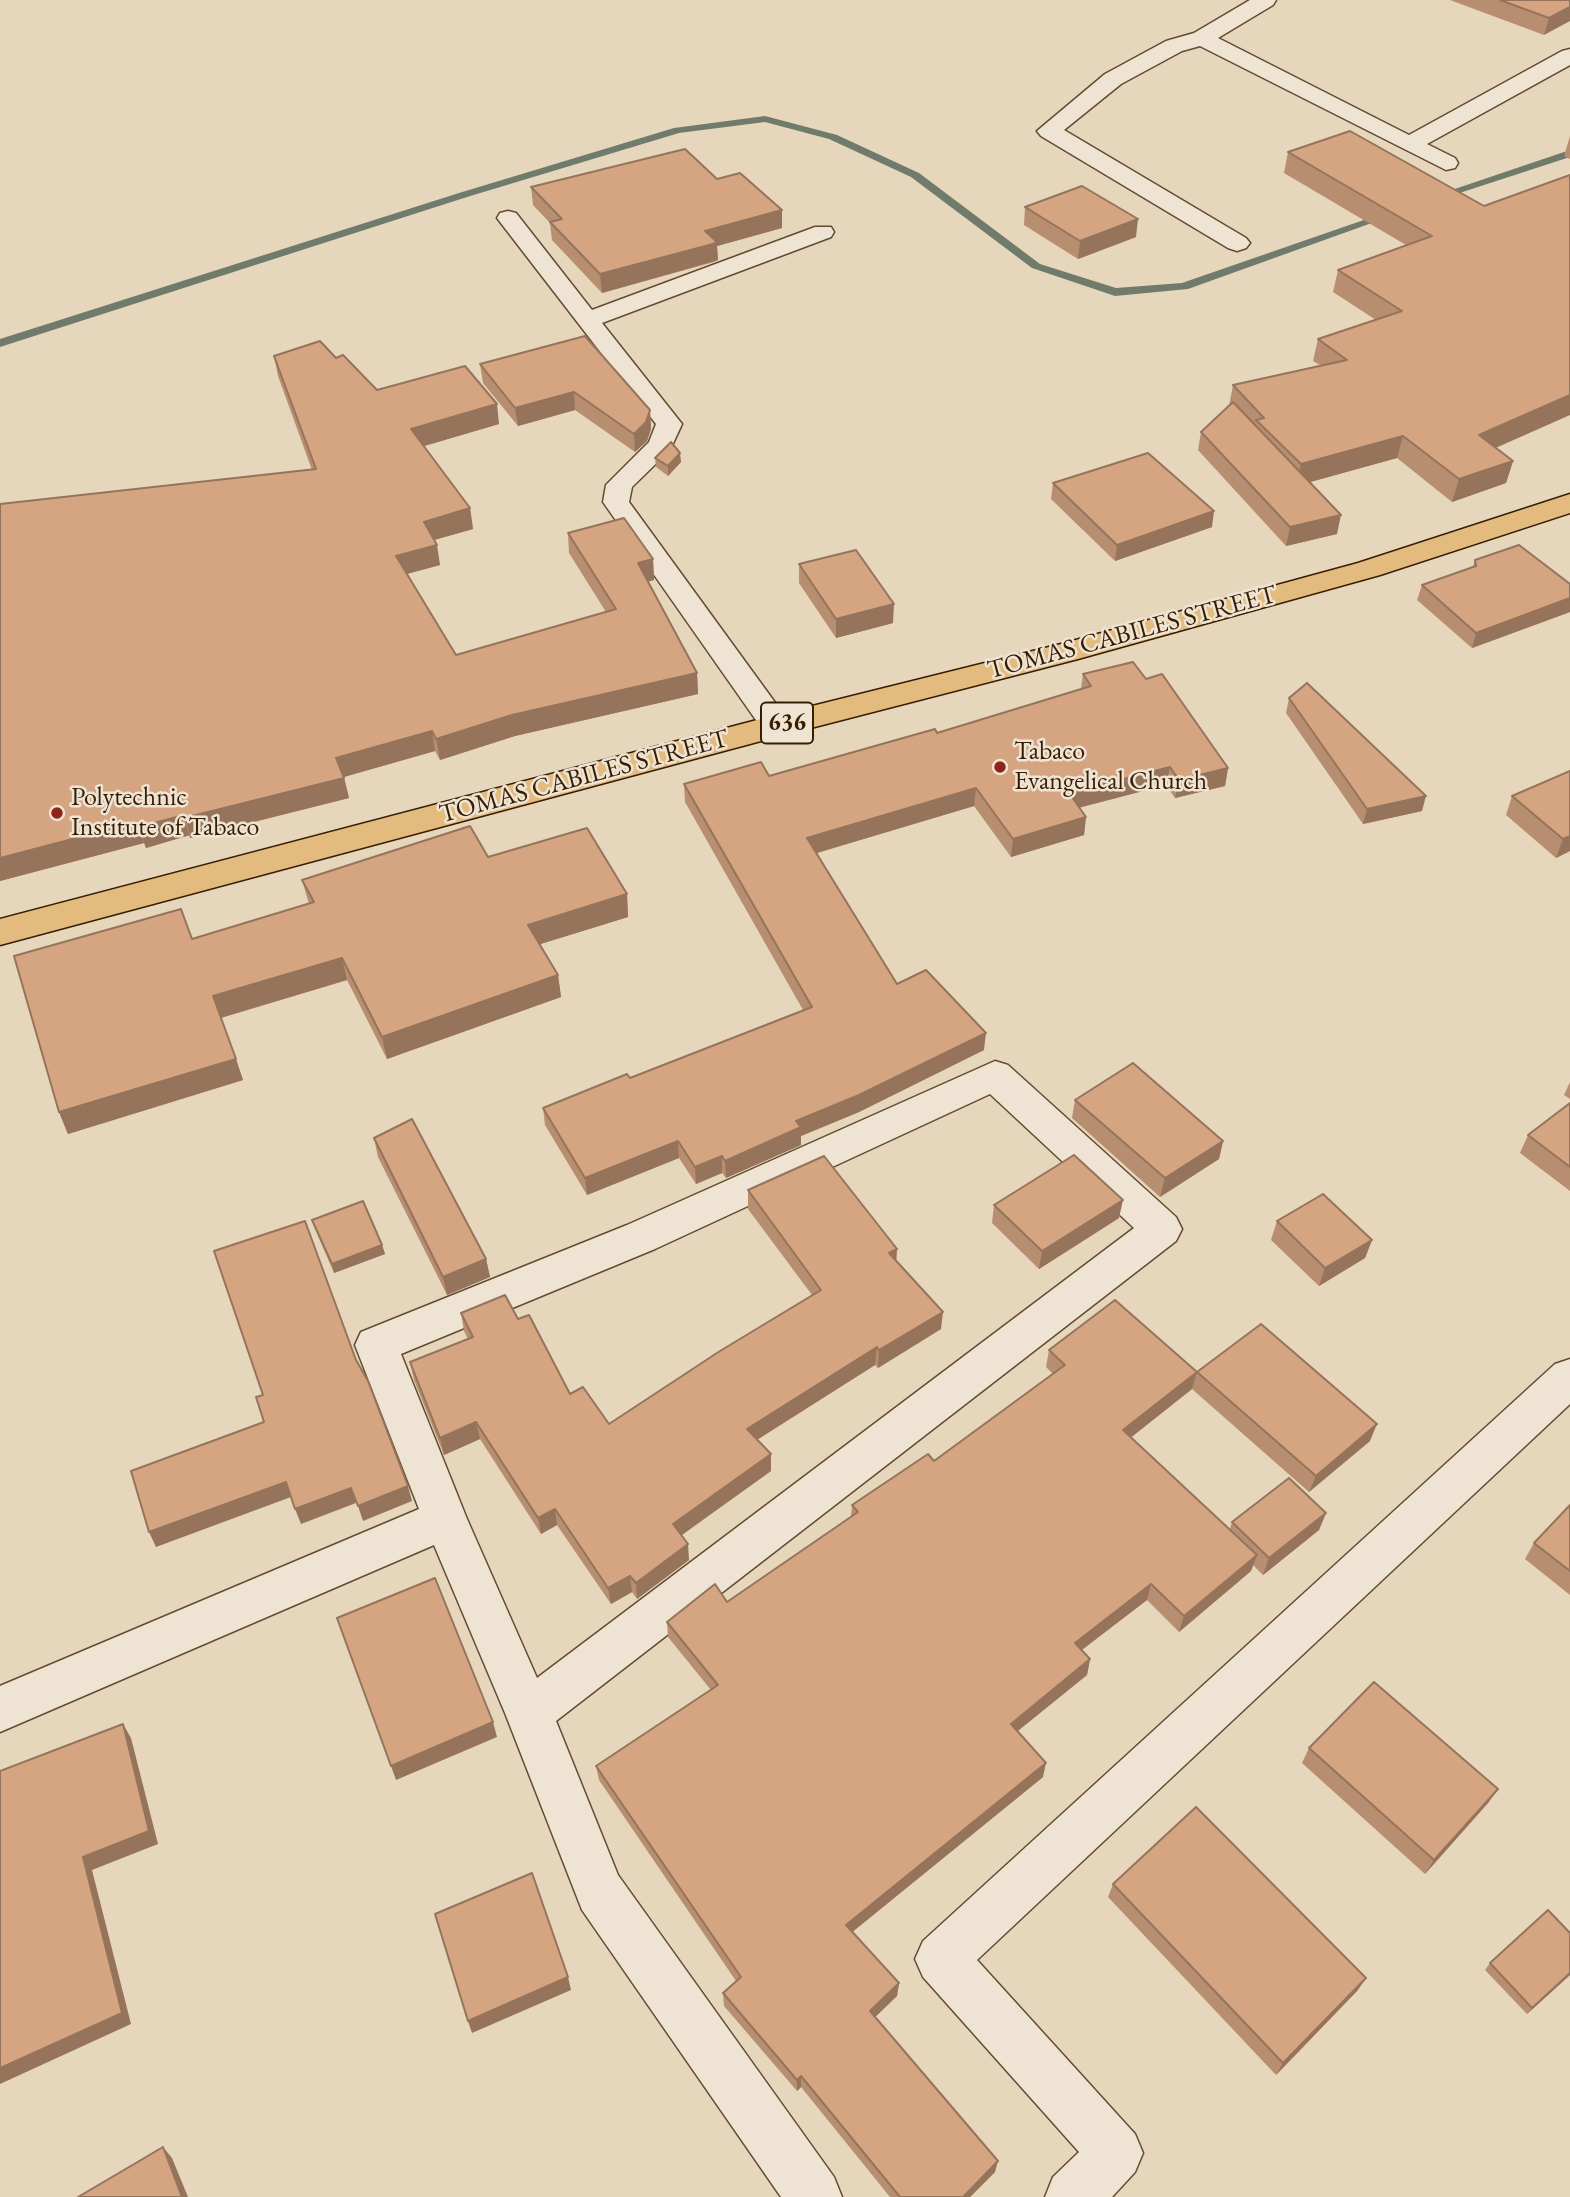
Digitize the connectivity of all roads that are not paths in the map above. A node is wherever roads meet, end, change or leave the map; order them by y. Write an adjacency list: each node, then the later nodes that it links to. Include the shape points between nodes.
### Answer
1 (1265, 0): 2 (street)
2 (1202, 38): 4 (street); 8 (street, via 1174,46 1113,79 1049,131)
3 (1570, 56): 4 (street)
4 (1409, 144): 5 (street)
5 (1446, 163)
6 (508, 218): 9 (lane)
7 (823, 232): 9 (lane)
8 (1237, 243)
9 (587, 320): 11 (lane, via 669,424 661,445 619,485 616,502)
10 (1570, 503): 11 (main road, TOMAS CABILES STREET / 636, via 1369,569)
11 (776, 726): 12 (main road, TOMAS CABILES STREET / 636)
12 (0, 932)
13 (1570, 1377): 18 (street, via 941,1959 1116,2153)
14 (445, 1519): 15 (street); 16 (street); 16 (street, via 376,1345 641,1237 995,1075 1162,1229)
15 (0, 1709)
16 (529, 1713): 17 (street, via 600,1892)
17 (814, 2197)
18 (1073, 2197)

